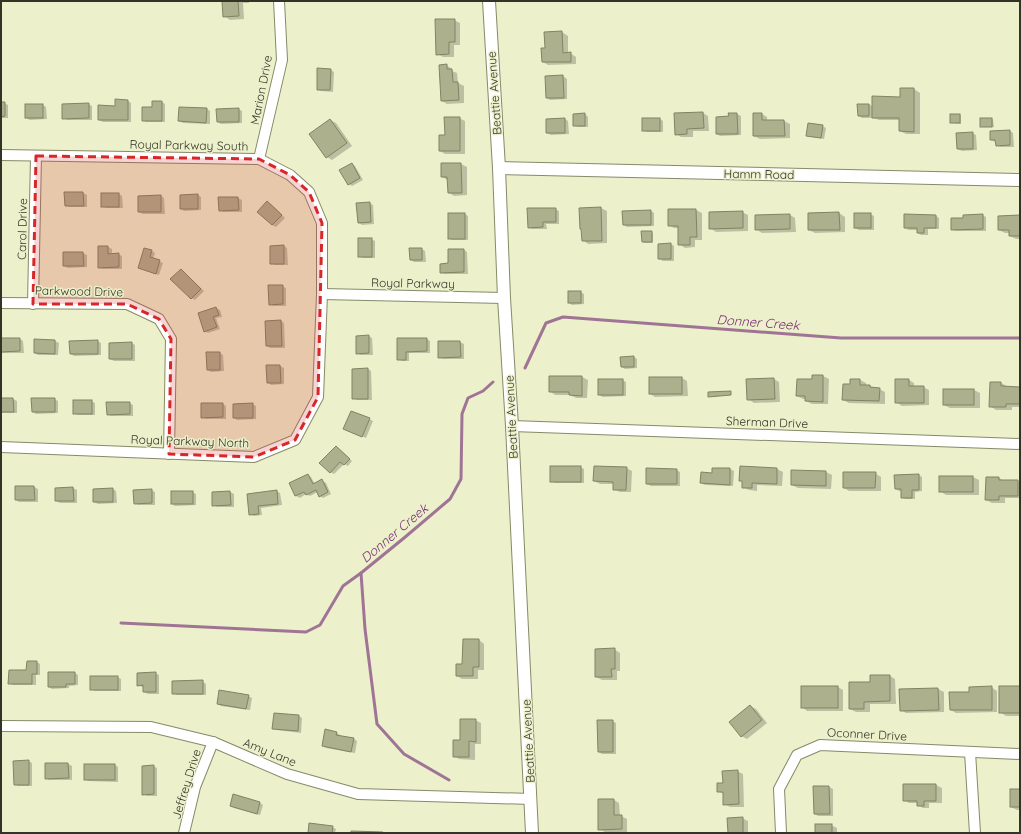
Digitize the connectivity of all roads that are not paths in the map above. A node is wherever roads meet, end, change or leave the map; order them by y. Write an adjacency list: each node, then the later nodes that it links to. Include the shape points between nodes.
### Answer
1 (279, 1): 5 (street, Marion Drive, via 282,60)
2 (489, 1): 6 (street, Beattie Avenue)
3 (1, 155): 4 (street, Royal Parkway South)
4 (36, 156): 5 (street, Royal Parkway South); 11 (street, Carol Drive)
5 (259, 159): 8 (street, Royal Parkway South, via 290,175 309,192 322,223)
6 (499, 168): 7 (street, Hamm Road); 9 (street, Beattie Avenue)
7 (1020, 180)
8 (322, 294): 9 (street, Royal Parkway); 15 (street, Royal Parkway North, via 318,397 295,440 254,457)
9 (504, 298): 12 (street, Beattie Avenue)
10 (1, 303): 11 (street, Parkwood Drive)
11 (33, 304): 15 (street, Parkwood Drive, via 128,304 159,319 171,339)
12 (512, 426): 13 (street, Sherman Drive); 20 (street, Beattie Avenue)
13 (1020, 444)
14 (1, 447): 15 (street, Royal Parkway North)
15 (169, 454)
16 (1, 726): 17 (street, Amy Lane, via 151,728)
17 (212, 742): 20 (street, Amy Lane, via 287,774 358,794); 21 (street, Jeffrey Drive, via 195,788)
18 (970, 752): 19 (street, Oconner Drive); 23 (street, Oconner Drive, via 820,745 797,755 779,789); 24 (street)
19 (1020, 754)
20 (531, 799): 22 (street, Beattie Avenue)
21 (184, 833)
22 (532, 833)
23 (781, 833)
24 (975, 833)

